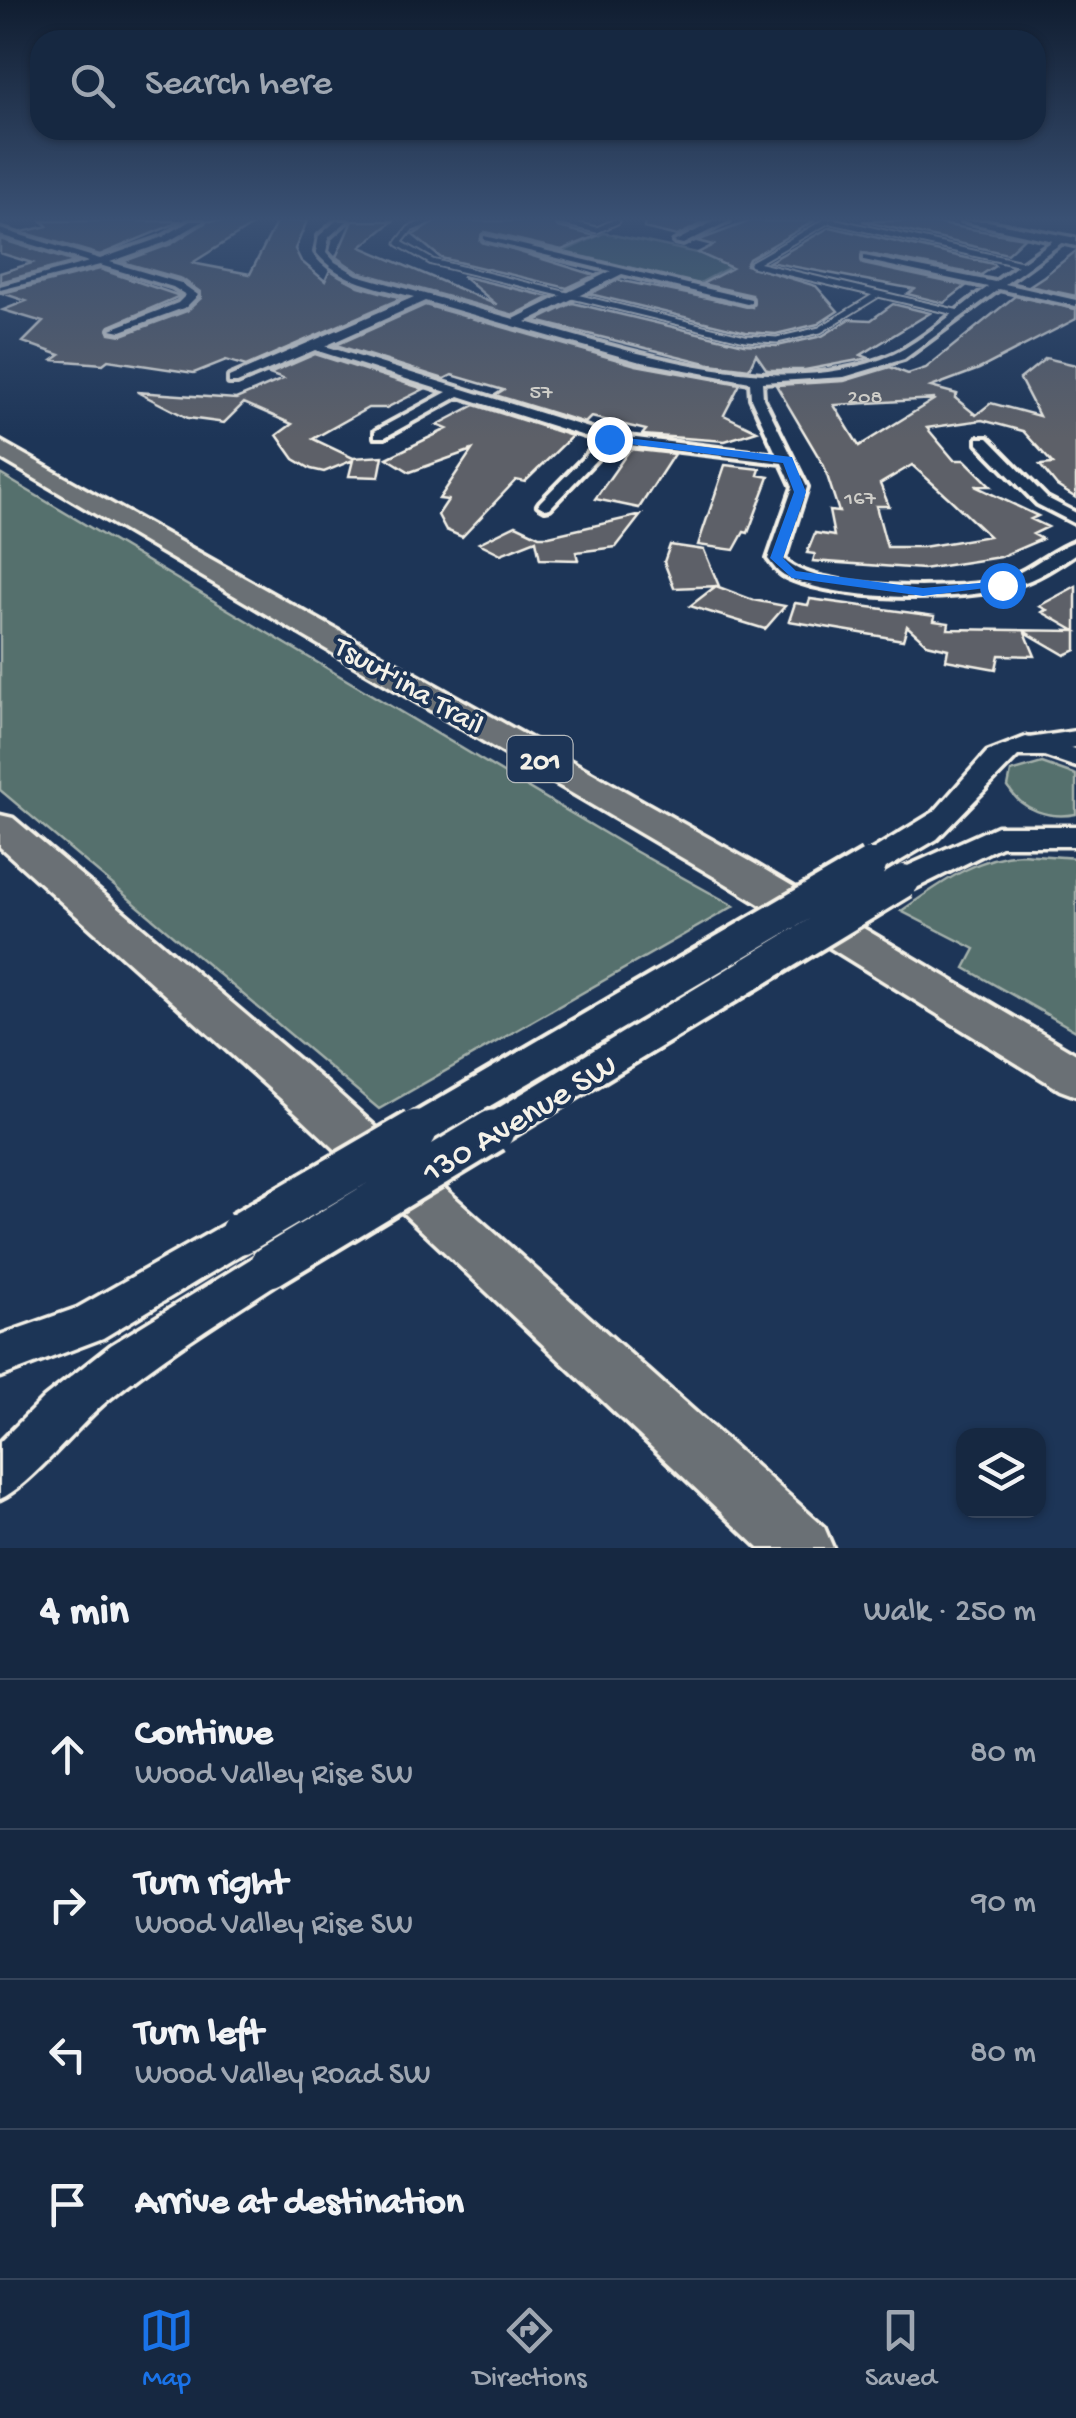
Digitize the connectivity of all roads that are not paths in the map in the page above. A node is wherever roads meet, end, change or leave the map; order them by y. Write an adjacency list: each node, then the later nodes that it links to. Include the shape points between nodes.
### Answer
1 (191, 293): 16 (street, via 182,305)
2 (408, 293): 11 (street)
3 (553, 293): 10 (lane)
4 (575, 293): 10 (street)
5 (712, 293): 12 (street)
6 (874, 293): 9 (lane)
7 (986, 293): 14 (street)
8 (1030, 293): 13 (street)
9 (877, 294): 10 (lane, via 820,330 777,340 722,336); 14 (lane)
10 (567, 297): 15 (street)
11 (424, 298): 15 (street); 17 (street)
12 (748, 302)
13 (1076, 303)
14 (959, 313): 18 (street, via 879,364)
15 (517, 322): 18 (street, via 670,365)
16 (117, 328)
17 (314, 346): 19 (street); 20 (street)
18 (756, 379): 25 (street, via 757,398)
19 (233, 380)
20 (457, 392): 21 (street); 22 (street)
21 (380, 434)
22 (609, 439): 25 (street); 26 (street)
23 (983, 441): 27 (street, via 1026,488)
24 (0, 448): 34 (highway, Tsuut'ina Trail / 201, via 740,874)
25 (788, 460): 28 (street, via 800,492 776,562 798,576 923,592 975,589 1026,575)
26 (545, 506)
27 (1076, 519)
28 (1076, 546)
29 (1076, 740): 30 (street, 130 Avenue SW)
30 (1021, 747): 31 (main road); 35 (main road, 130 Avenue SW, bridge, via 988,760 936,826 88,1324)
31 (1076, 758)
32 (0, 827): 37 (highway, via 328,1114)
33 (1076, 836): 36 (main road, 130 Avenue SW, bridge, via 997,836 903,882 270,1266 97,1379)
34 (1076, 1078)
35 (0, 1356)
36 (0, 1476)
37 (803, 1548)

